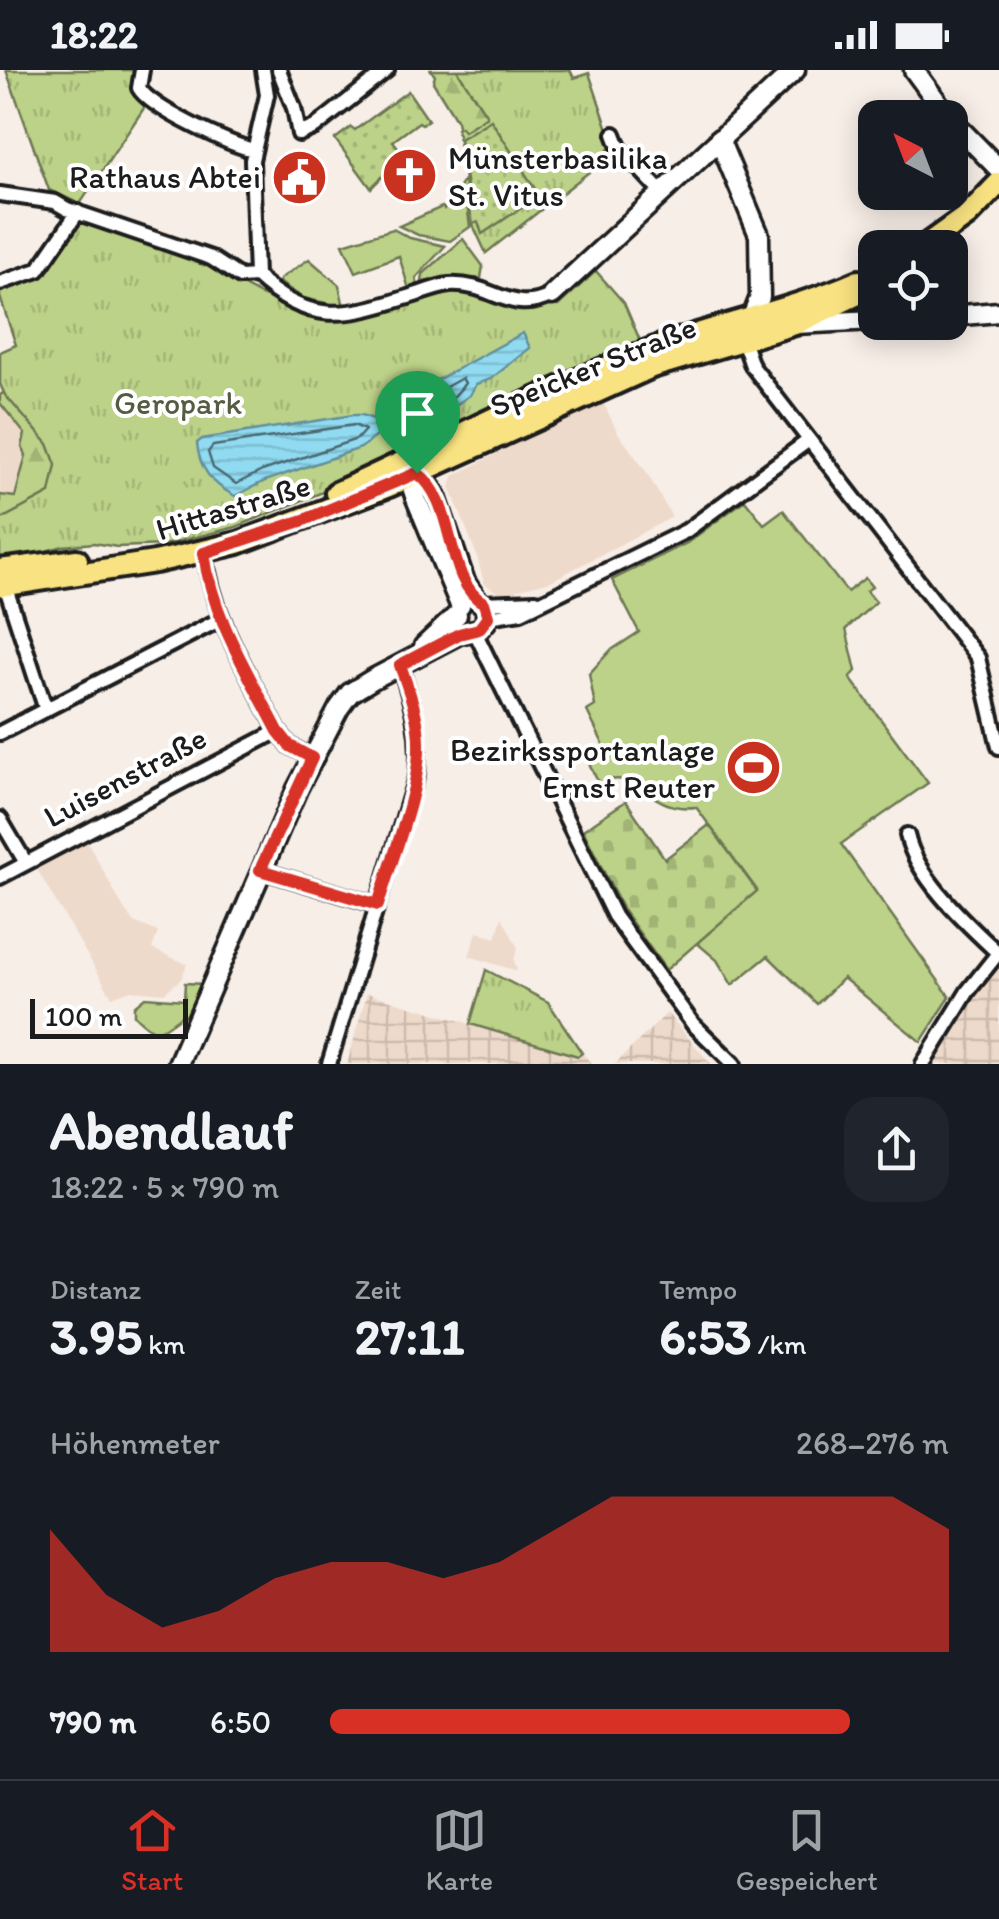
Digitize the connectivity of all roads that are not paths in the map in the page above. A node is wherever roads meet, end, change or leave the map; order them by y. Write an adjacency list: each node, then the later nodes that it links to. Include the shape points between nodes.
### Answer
1 (142, 70): 11 (street, via 138,88 147,100)
2 (263, 70): 11 (street, via 267,95)
3 (278, 70): 4 (street, via 299,134)
4 (387, 70)
5 (795, 70): 9 (street)
6 (922, 75): 7 (street)
7 (938, 100)
8 (614, 134): 16 (street)
9 (719, 139): 16 (street); 29 (street, via 759,235 760,298)
10 (968, 140): 12 (street)
11 (254, 150): 22 (street)
12 (977, 150): 13 (street); 14 (street)
13 (999, 150)
14 (999, 169)
15 (999, 183): 20 (main road)
16 (662, 193): 26 (street)
17 (0, 194): 19 (street)
18 (999, 199): 21 (main road)
19 (78, 212): 22 (street, via 211,258 240,277); 24 (street, via 38,270)
20 (948, 230)
21 (965, 230)
22 (256, 276): 26 (street, via 288,300 337,314 448,286 481,288 524,305)
23 (858, 281): 29 (main road, Speicker Straße)
24 (0, 283)
25 (858, 294): 31 (main road, Speicker Straße)
26 (552, 295)
27 (999, 312): 28 (street)
28 (968, 315)
29 (751, 318): 32 (street); 34 (main road, Speicker Straße, via 566,384)
30 (858, 321): 31 (street)
31 (795, 324): 32 (main road, Speicker Straße)
32 (743, 340): 33 (street, via 752,366); 34 (main road, Speicker Straße, via 652,367)
33 (809, 440): 37 (street, via 686,531 521,612); 43 (street, via 978,658)
34 (414, 466): 35 (main road, Hittastraße, via 304,520); 36 (main road, Hittastraße, via 218,539); 37 (street, via 436,494)
35 (204, 553): 36 (main road, Hittastraße); 38 (street)
36 (2, 580): 40 (street)
37 (474, 617): 39 (street, via 459,634); 54 (street, via 614,916 693,1024)
38 (221, 619): 40 (street); 41 (street)
39 (400, 665): 44 (street, via 350,694); 50 (street, via 414,707 418,760)
40 (46, 710): 42 (street)
41 (278, 731): 44 (street); 47 (street, Luisenstraße)
42 (0, 733)
43 (999, 747)
44 (312, 758): 48 (street)
45 (0, 819): 47 (street)
46 (906, 836): 51 (street, via 954,912)
47 (26, 863): 49 (street, Luisenstraße)
48 (260, 870): 50 (street); 52 (street)
49 (0, 877)
50 (378, 905): 53 (street)
51 (999, 952): 55 (street)
52 (178, 1064)
53 (329, 1064)
54 (734, 1064)
55 (922, 1064)

